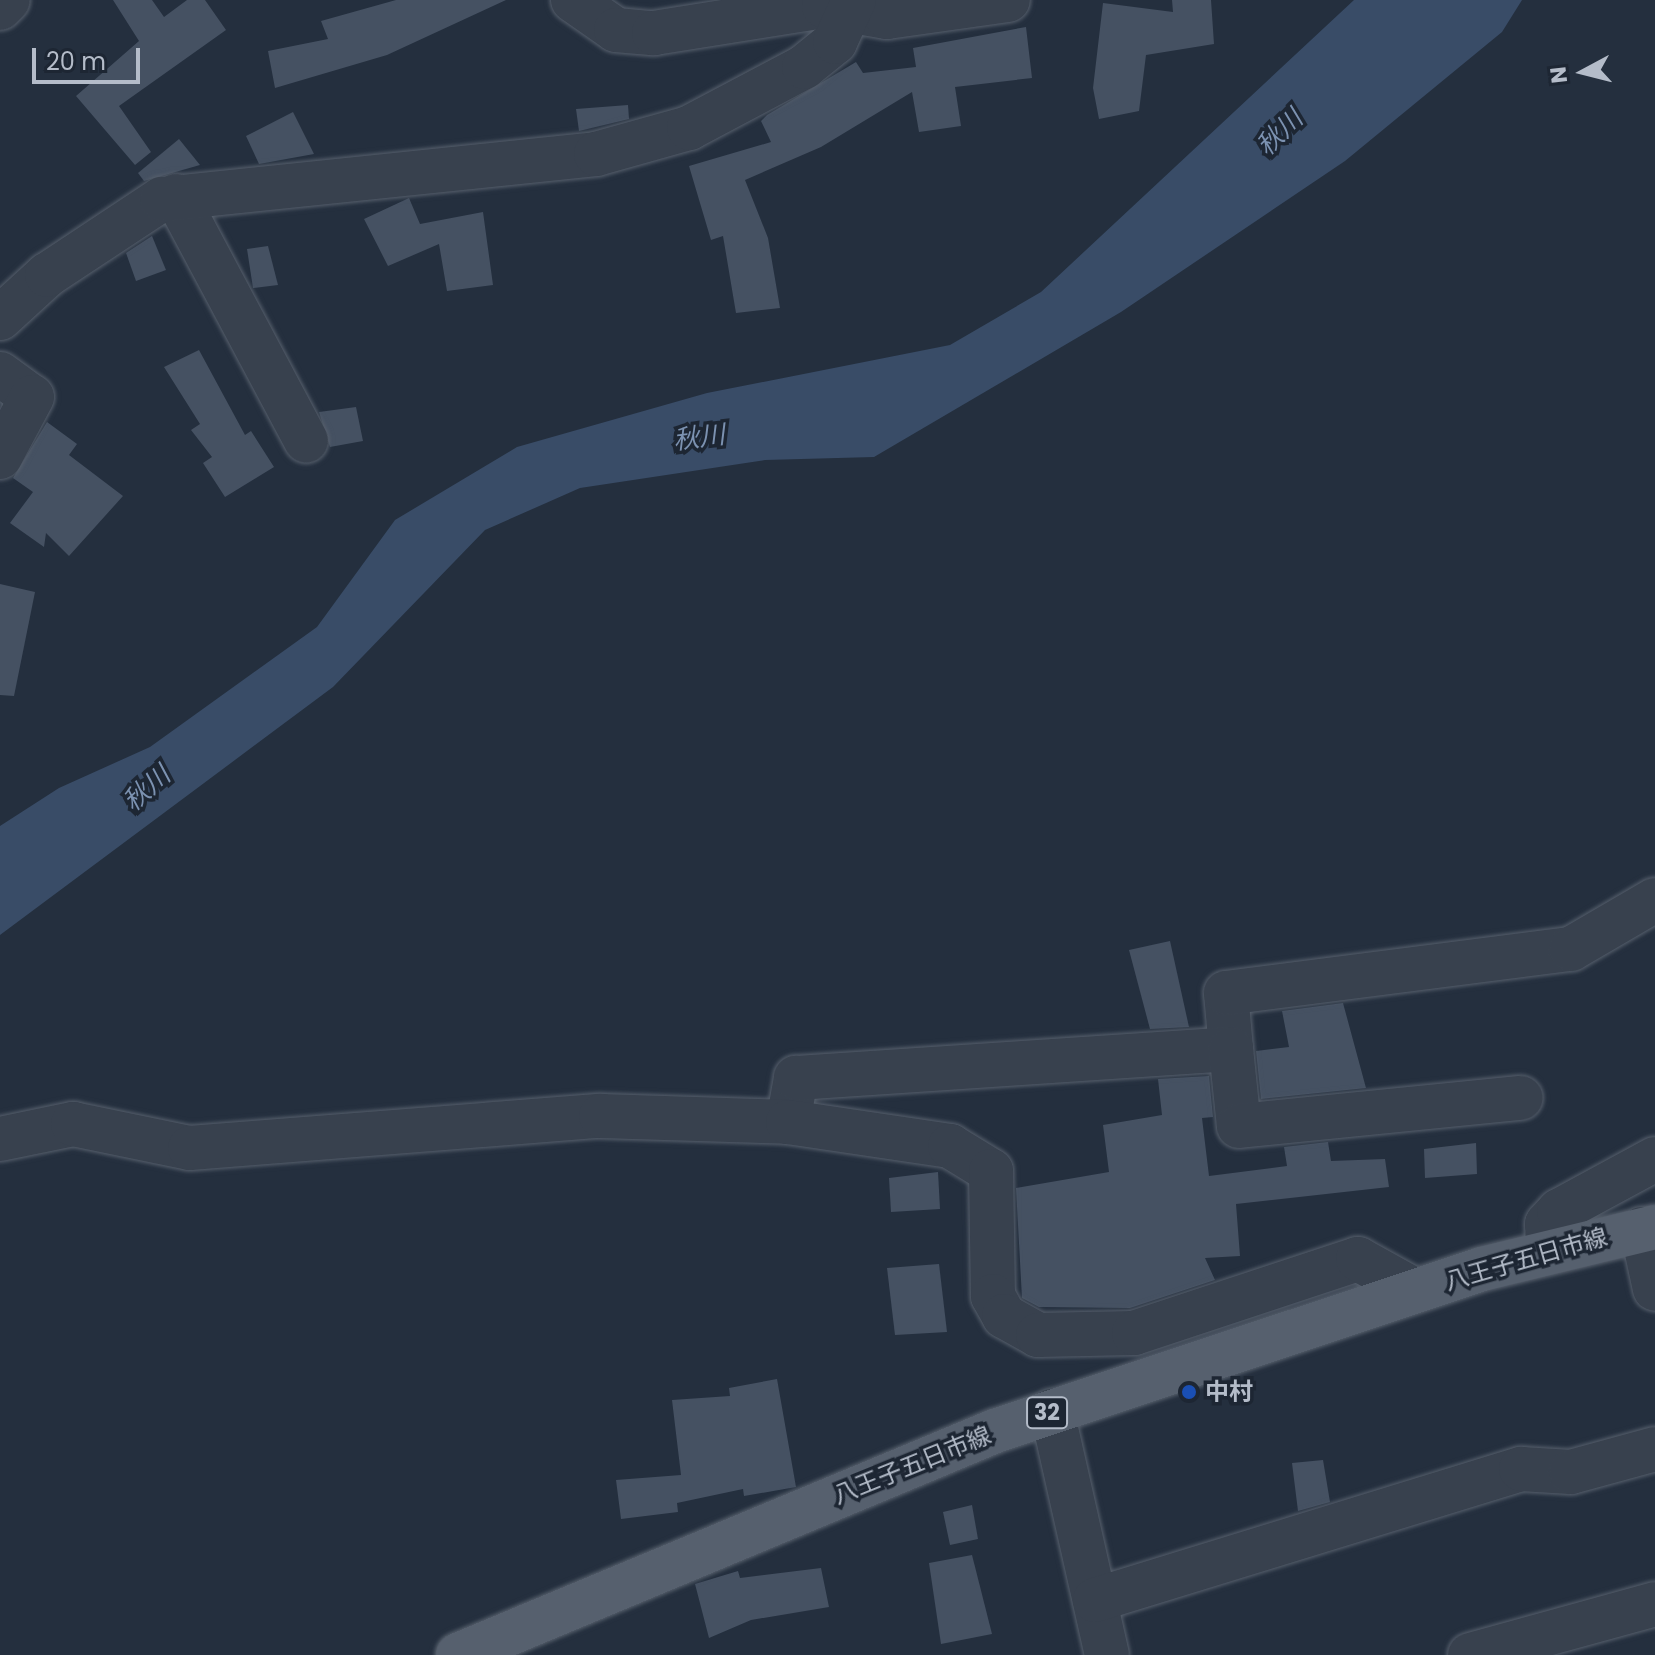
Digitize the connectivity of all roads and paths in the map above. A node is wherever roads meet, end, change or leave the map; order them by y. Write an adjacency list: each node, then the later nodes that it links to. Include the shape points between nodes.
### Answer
1 (8, 0): 5 (street)
2 (573, 0): 6 (street, via 616,30 654,33)
3 (1008, 0): 4 (street, via 887,17)
4 (852, 5): 6 (street); 7 (street, via 835,42 804,67 644,144 509,166)
5 (0, 8)
6 (725, 11)
7 (176, 196): 8 (street, via 134,214); 10 (street)
8 (0, 318)
9 (0, 374): 11 (street, via 32,397)
10 (306, 441)
11 (0, 457)
12 (1653, 906): 13 (street, via 1571,949 1226,993)
13 (1231, 1049): 14 (street, via 1239,1126); 15 (street, via 796,1078)
14 (1521, 1098)
15 (788, 1122): 16 (street, via 601,1116 190,1148 73,1124); 21 (street, via 950,1146 991,1171 993,1296 1004,1316 1038,1335 1134,1333 1358,1259)
16 (0, 1139)
17 (1655, 1159): 19 (street, via 1559,1211 1547,1224)
18 (1648, 1228): 19 (main road, 八王子五日市線 / 32); 20 (street)
19 (1548, 1249): 21 (main road, 八王子五日市線 / 32)
20 (1655, 1289)
21 (1416, 1291): 22 (main road, 八王子五日市線 / 32)
22 (1052, 1411): 24 (street); 26 (main road, 八王子五日市線 / 32)
23 (1655, 1449): 24 (street, via 1571,1472 1521,1469)
24 (1095, 1600): 27 (street)
25 (1655, 1604): 28 (street)
26 (458, 1655)
27 (1107, 1655)
28 (1470, 1655)

